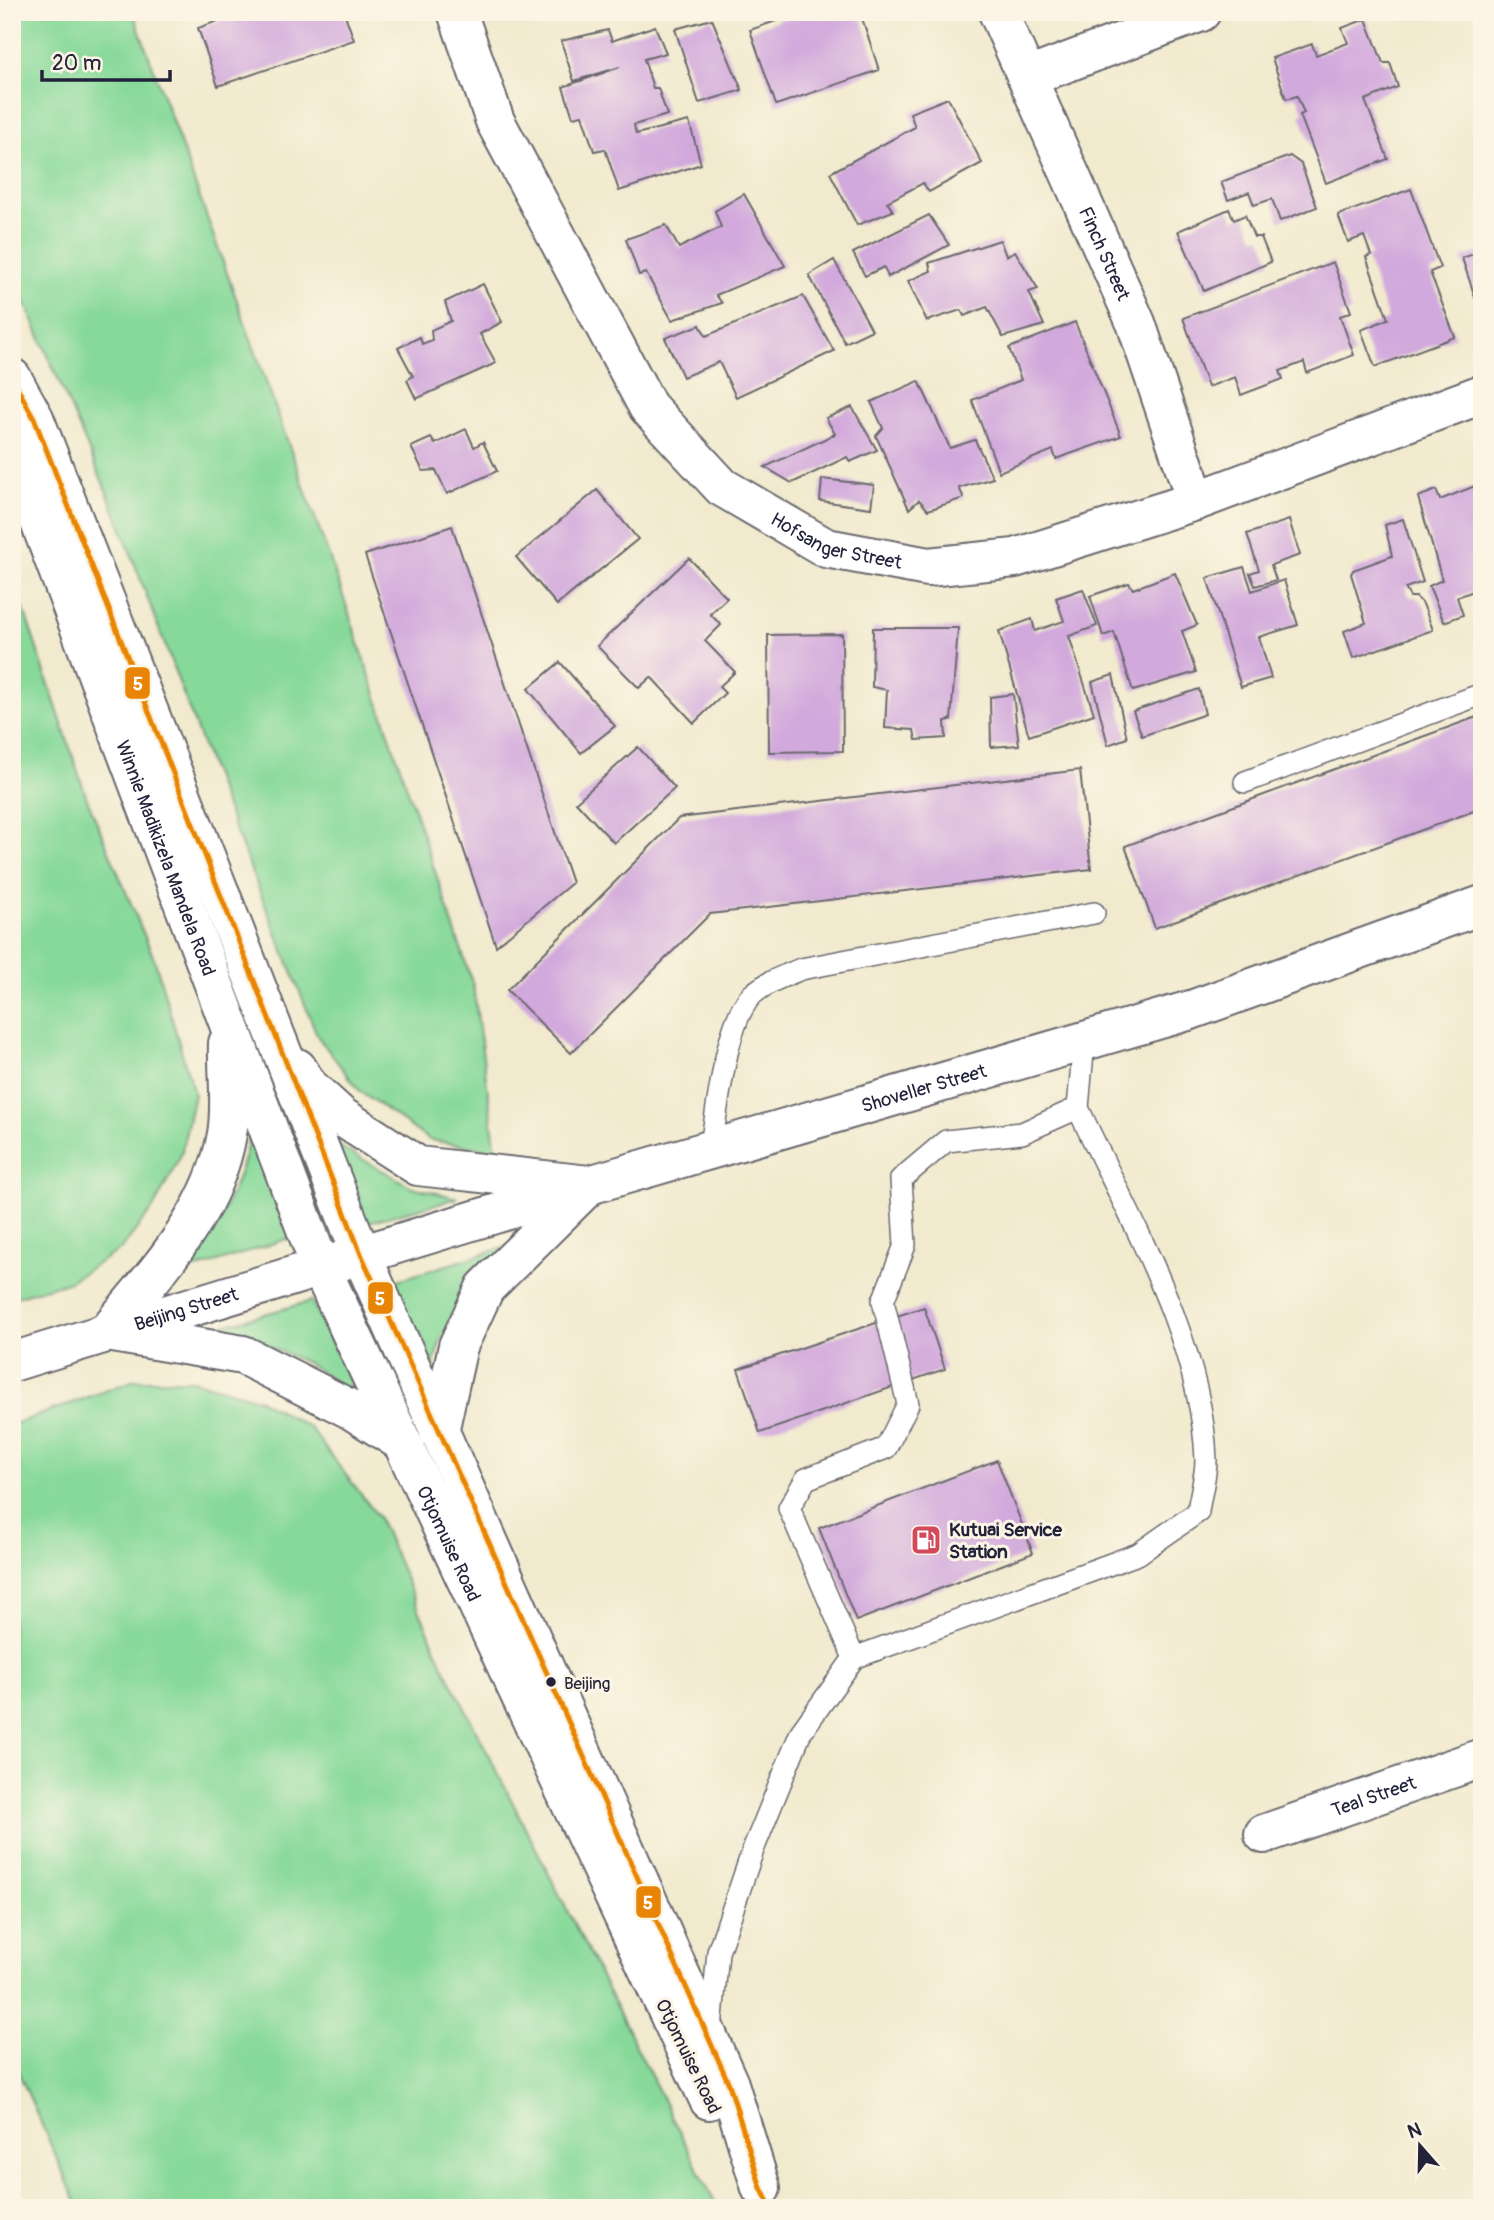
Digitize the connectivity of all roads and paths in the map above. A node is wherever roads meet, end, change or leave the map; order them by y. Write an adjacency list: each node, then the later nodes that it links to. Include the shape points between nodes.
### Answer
1 (457, 12): 8 (main road, Hofsanger Street, via 495,121 648,407 722,487 826,548 928,567 1015,558)
2 (998, 12): 4 (main road, Finch Street)
3 (1201, 12): 4 (main road)
4 (1028, 77): 8 (main road, Finch Street, via 1136,323)
5 (12, 378): 14 (main road, Winnie Madikizela Mandela Road, via 34,418)
6 (1482, 394): 8 (main road, Hofsanger Street)
7 (12, 448): 13 (main road, Winnie Madikizela Mandela Road)
8 (1196, 501)
9 (1482, 694): 10 (lane)
10 (1245, 782)
11 (1482, 905): 15 (main road, Shoveller Street, via 1191,1010)
12 (1094, 913): 17 (lane, via 801,970 775,979 752,995 735,1018)
13 (228, 1020): 20 (main road, Winnie Madikizela Mandela Road); 21 (main road, via 227,1132 213,1188 185,1237)
14 (272, 1030): 18 (main road, via 308,1086 374,1140 418,1166); 19 (main road, Winnie Madikizela Mandela Road)
15 (1084, 1041): 16 (lane); 17 (main road, Shoveller Street)
16 (1078, 1108): 25 (lane, via 1022,1133 946,1141 901,1179 905,1245 884,1301 908,1404 886,1447 806,1479 789,1508); 25 (lane, via 1178,1325 1199,1394 1206,1462 1198,1512 1138,1554)
17 (710, 1150): 18 (main road, Shoveller Street)
18 (589, 1185): 19 (main road, Shoveller Street); 23 (main road, via 485,1288 458,1346)
19 (361, 1254): 20 (main road, Beijing Street); 23 (main road, Otjomuise Road)
20 (320, 1266): 21 (main road, Beijing Street); 24 (main road, Otjomuise Road)
21 (107, 1332): 22 (main road, Beijing Street); 24 (main road, via 243,1355 350,1409)
22 (12, 1362)
23 (439, 1432): 28 (main road, Otjomuise Road)
24 (402, 1442): 29 (main road, Otjomuise Road, via 704,2092)
25 (854, 1658): 28 (lane, via 801,1732 753,1850 718,1952)
26 (1482, 1758): 27 (main road, Teal Street)
27 (1264, 1834)
28 (710, 2040): 29 (main road, Otjomuise Road)
29 (766, 2198)

